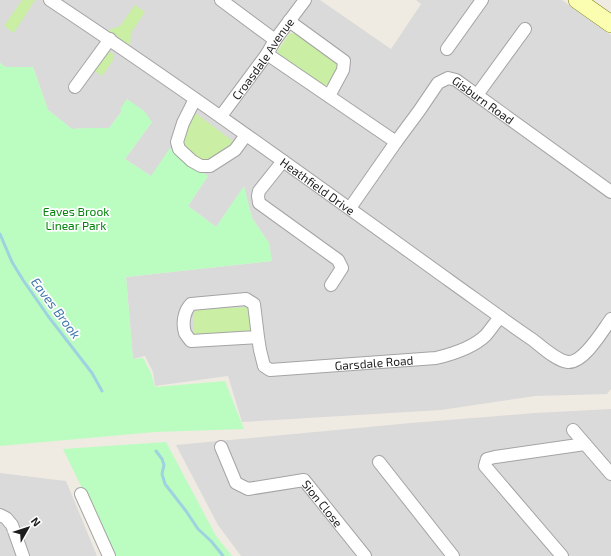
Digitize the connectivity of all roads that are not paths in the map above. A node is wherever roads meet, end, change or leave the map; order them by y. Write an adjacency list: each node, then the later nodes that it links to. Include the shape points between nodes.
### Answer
1 (50, 0): 9 (street, Heathfield Drive)
2 (221, 0): 10 (street)
3 (305, 0): 6 (street, Croasdale Avenue)
4 (482, 0): 11 (street)
5 (577, 0): 7 (street)
6 (289, 21): 10 (street, Croasdale Avenue); 15 (street, via 344,61 343,70)
7 (611, 24)
8 (525, 30): 14 (street)
9 (110, 39): 13 (street); 16 (street, Heathfield Drive)
10 (275, 40): 12 (street, Croasdale Avenue)
11 (447, 49)
12 (267, 54): 15 (street); 17 (street, Croasdale Avenue)
13 (75, 87)
14 (477, 95): 19 (street, Gisburn Road, via 456,80 448,78 438,83); 21 (street, Gisburn Road)
15 (329, 96): 19 (street)
16 (195, 99): 17 (street, Heathfield Drive); 18 (street, via 177,142 179,149 192,161 202,166 210,166 235,150)
17 (221, 116): 18 (street, Heathfield Drive)
18 (246, 135): 20 (street, Heathfield Drive)
19 (396, 142): 22 (street, Gisburn Road)
20 (283, 161): 22 (street, Heathfield Drive); 23 (street, via 259,191 260,203 338,260 342,268)
21 (611, 192)
22 (350, 208): 24 (street, Heathfield Drive)
23 (331, 285)
24 (500, 317): 25 (street, Heathfield Drive, via 557,358 569,362 578,360 586,354); 26 (street, Garsdale Road, via 486,335 473,344 436,358 270,370 264,366)
25 (611, 319)
26 (258, 337): 26 (street, Garsdale Road, via 191,341 186,333 184,315 191,304 246,299 254,304)
27 (573, 430): 28 (street)
28 (585, 444): 31 (street); 38 (street, via 486,459 485,466)
29 (221, 447): 36 (street, Sion Close, via 236,483 248,489 304,480)
30 (379, 462): 37 (street)
31 (611, 474)
32 (81, 494): 35 (street)
33 (0, 515): 34 (street, via 12,525)
34 (23, 556)
35 (109, 556)
36 (365, 556)
37 (453, 556)
38 (562, 556)

